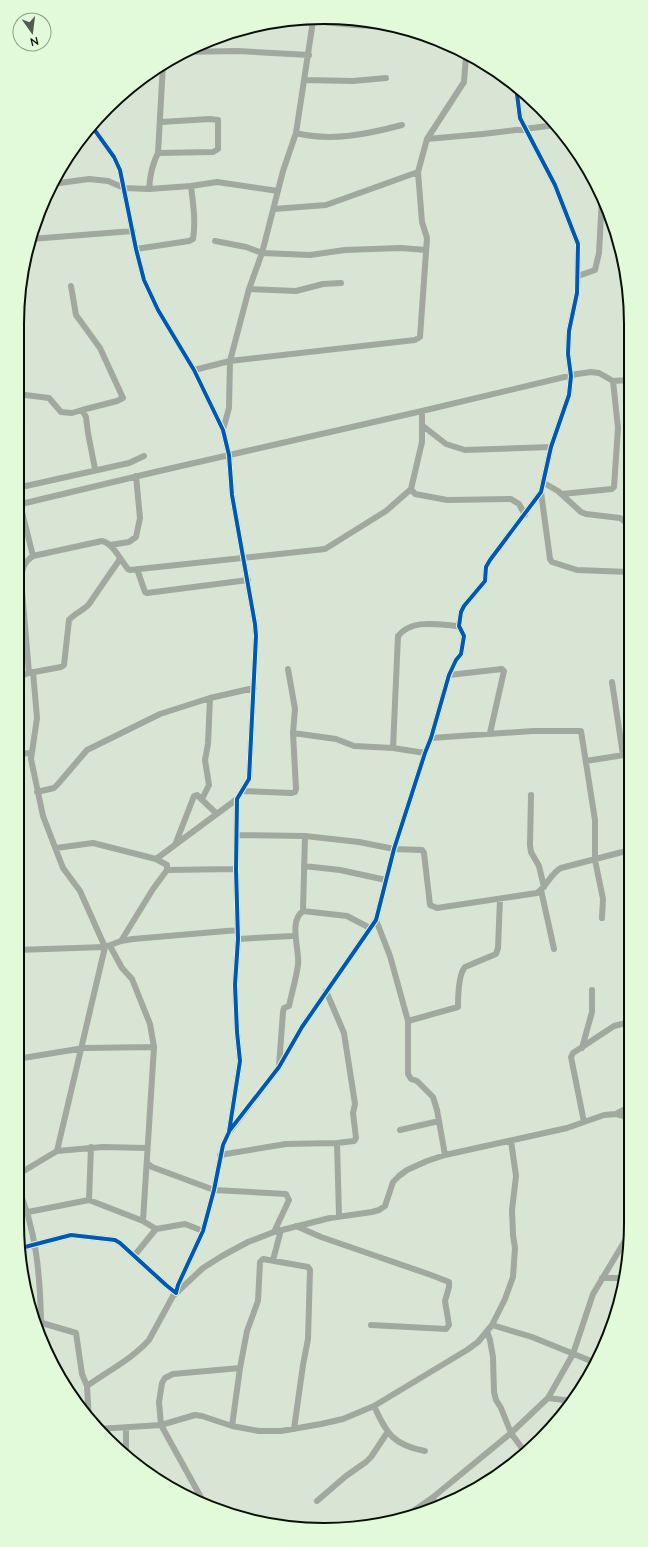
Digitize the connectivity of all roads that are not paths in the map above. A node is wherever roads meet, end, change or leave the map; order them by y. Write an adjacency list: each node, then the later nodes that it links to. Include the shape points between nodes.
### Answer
1 (312, 25): 3 (street)
2 (198, 52): 3 (street)
3 (308, 55): 7 (street)
4 (466, 60): 15 (street, via 464,82)
5 (163, 71): 9 (street)
6 (386, 78): 7 (street, via 353,81)
7 (304, 80): 14 (street)
8 (517, 94): 12 (street, via 520,118)
9 (161, 122): 16 (street); 16 (street, via 218,120 218,149 213,152)
10 (402, 125): 14 (street, via 370,134 312,137)
11 (550, 126): 12 (street)
12 (526, 129): 15 (street); 31 (street, via 555,185 576,236)
13 (95, 130): 20 (street, via 114,157)
14 (296, 133): 22 (street)
15 (427, 139): 17 (street)
16 (158, 153): 21 (street, via 152,167)
17 (418, 172): 23 (street, via 326,205); 29 (street, via 422,222 427,238)
18 (59, 183): 20 (street, via 89,179 108,181)
19 (191, 186): 21 (street); 22 (street, via 216,182); 28 (street, via 193,239)
20 (124, 188): 21 (street); 25 (street)
21 (149, 189)
22 (278, 191): 23 (street)
23 (274, 209): 30 (street)
24 (601, 210): 31 (street, via 599,253 595,270)
25 (133, 231): 26 (street); 28 (street)
26 (36, 240)
27 (215, 241): 30 (street)
28 (136, 249): 36 (street, via 144,280 158,310)
29 (426, 250): 30 (street, via 345,250 310,255); 35 (street, via 420,337 415,340)
30 (262, 252): 34 (street)
31 (578, 276): 37 (street, via 577,293 568,330)
32 (341, 282): 34 (street, via 296,291)
33 (71, 286): 41 (street, via 76,315 100,348 123,398 104,406)
34 (249, 289): 35 (street)
35 (230, 361): 36 (street); 44 (street, via 228,408)
36 (194, 370): 44 (street)
37 (571, 376): 39 (street, via 591,372 599,373); 42 (street); 45 (street, via 568,396)
38 (624, 380): 39 (street)
39 (613, 381): 54 (street, via 618,428 614,487)
40 (24, 395): 41 (street, via 49,398 60,412 72,413)
41 (82, 410): 48 (street, via 86,417)
42 (422, 411): 43 (street); 46 (street)
43 (423, 426): 45 (street, via 446,444 465,450); 52 (street, via 422,442)
44 (224, 430): 46 (street)
45 (551, 447): 50 (street)
46 (230, 455): 49 (street); 61 (street, via 232,495)
47 (144, 456): 48 (street, via 129,463)
48 (96, 469): 51 (street)
49 (136, 476): 55 (street); 59 (street, via 140,518 136,537 129,542)
50 (544, 483): 53 (street); 54 (street)
51 (24, 486)
52 (411, 489): 56 (street, via 415,494 447,500 511,500 519,504); 61 (street, via 386,511 325,549)
53 (542, 492): 56 (street); 65 (street, via 550,559 554,564 577,570)
54 (562, 494): 57 (street, via 581,512 620,518)
55 (24, 504)
56 (525, 515): 68 (street, via 490,560 486,567 486,579 464,606)
57 (624, 521)
58 (24, 523): 60 (street)
59 (110, 545): 60 (street, via 102,541); 62 (street)
60 (33, 556): 63 (street)
61 (244, 558): 64 (street); 66 (street)
62 (120, 559): 64 (street, via 128,569); 70 (street, via 84,610 69,620 64,665)
63 (24, 565)
64 (137, 570): 66 (street, via 147,593)
65 (624, 572)
66 (248, 580): 74 (street, via 256,630)
67 (24, 607): 70 (street)
68 (459, 626): 72 (street, via 464,636 461,654); 80 (street, via 419,624 406,629 398,636)
69 (288, 669): 76 (street, via 295,709)
70 (31, 672): 71 (street); 81 (street, via 37,718)
71 (24, 674)
72 (449, 675): 77 (street, via 504,670); 78 (street)
73 (612, 682): 79 (street)
74 (254, 688): 75 (street); 86 (street, via 249,779)
75 (210, 698): 87 (street, via 160,714 87,750 54,788); 89 (street, via 205,760 209,785)
76 (293, 733): 80 (street, via 336,739 354,746); 86 (street, via 296,792)
77 (490, 733): 78 (street); 85 (street, via 533,730 581,731)
78 (431, 738): 82 (street)
79 (624, 744)
80 (393, 748): 82 (street)
81 (31, 753): 83 (street); 87 (street)
82 (425, 753): 96 (street)
83 (24, 754)
84 (624, 754): 85 (street)
85 (586, 761): 99 (street, via 595,820)
86 (242, 791): 90 (street)
87 (37, 792): 95 (street, via 43,816)
88 (531, 795): 104 (street, via 530,845 539,866)
89 (202, 799): 91 (street); 94 (street, via 197,795 192,798)
90 (238, 799): 91 (street); 92 (street)
91 (217, 814): 94 (street)
92 (237, 835): 93 (street); 101 (street)
93 (305, 836): 96 (street); 100 (street)
94 (175, 845): 98 (street)
95 (56, 848): 98 (street, via 93,843); 114 (street, via 63,868 80,891)
96 (394, 849): 103 (street); 105 (street, via 422,850 433,907)
97 (624, 852): 99 (street)
98 (156, 859): 102 (street, via 167,866)
99 (595, 860): 104 (street, via 557,870); 107 (street, via 603,899)
100 (304, 866): 103 (street, via 340,870); 106 (street)
101 (236, 869): 102 (street); 110 (street)
102 (167, 870): 113 (street)
103 (386, 880): 108 (street)
104 (542, 889): 105 (street, via 537,893); 115 (street)
105 (500, 899): 119 (street, via 496,954 465,967 462,971 458,1007)
106 (303, 912): 109 (street, via 347,916); 111 (street, via 297,918)
107 (602, 918)
108 (376, 920): 109 (street); 119 (street, via 390,956)
109 (370, 928): 118 (street)
110 (238, 930): 112 (street); 113 (street)
111 (295, 935): 112 (street); 125 (street, via 298,965 289,1006 284,1008 283,1012)
112 (238, 939): 132 (street, via 235,985 240,1057)
113 (120, 941): 114 (street)
114 (107, 947): 116 (street); 121 (street, via 132,979 150,1024); 123 (street)
115 (554, 949)
116 (24, 950)
117 (592, 990): 122 (street, via 592,1012)
118 (326, 991): 125 (street); 134 (street, via 344,1033 355,1107 353,1113 356,1138 354,1141)
119 (408, 1021): 129 (street, via 408,1074 411,1080 417,1081 433,1098)
120 (624, 1024): 122 (street, via 614,1026)
121 (154, 1047): 123 (street); 136 (street)
122 (582, 1048): 130 (street, via 571,1057)
123 (81, 1049): 124 (street); 137 (street)
124 (24, 1058)
125 (279, 1067): 132 (street)
126 (624, 1110): 127 (street)
127 (616, 1114): 128 (street); 130 (street)
128 (624, 1116)
129 (439, 1121): 131 (street); 139 (street)
130 (584, 1122): 133 (street)
131 (400, 1130)
132 (229, 1132): 138 (street)
133 (511, 1141): 139 (street); 163 (street, via 516,1176 512,1210 515,1264 510,1287)
134 (337, 1143): 138 (street, via 286,1144); 146 (street)
135 (91, 1148): 136 (street); 137 (street); 143 (street)
136 (147, 1148): 140 (street)
137 (57, 1151): 141 (street)
138 (220, 1155): 142 (street)
139 (445, 1155): 146 (street, via 399,1176 393,1182 385,1206 379,1210)
140 (148, 1164): 142 (street); 147 (street)
141 (24, 1171)
142 (214, 1190): 151 (street); 152 (street, via 286,1194 289,1200)
143 (89, 1200): 145 (street); 147 (street)
144 (24, 1203): 145 (street)
145 (28, 1212): 153 (street)
146 (339, 1216): 148 (street)
147 (143, 1221): 149 (street)
148 (296, 1226): 150 (street); 162 (street, via 449,1282 445,1302 449,1325 446,1329)
149 (156, 1229): 151 (street, via 185,1224); 156 (street)
150 (281, 1230): 152 (street); 157 (street)
151 (202, 1231): 160 (street)
152 (274, 1232): 160 (street, via 222,1256 203,1268)
153 (34, 1244): 155 (street); 156 (street, via 81,1235 115,1240); 161 (street, via 40,1282)
154 (623, 1244): 158 (street)
155 (25, 1247)
156 (134, 1256): 160 (street)
157 (273, 1260): 167 (street, via 263,1259 260,1262 258,1301); 177 (street, via 308,1267 310,1270 308,1339)
158 (602, 1278): 159 (street); 165 (street, via 590,1301)
159 (619, 1278)
160 (176, 1293): 168 (street, via 144,1346)
161 (42, 1323): 168 (street, via 76,1333 82,1374)
162 (371, 1325)
163 (492, 1325): 164 (street); 165 (street, via 532,1337)
164 (487, 1331): 171 (street, via 467,1350); 179 (street, via 493,1357 494,1392)
165 (573, 1354): 166 (street); 169 (street)
166 (590, 1361)
167 (240, 1368): 173 (street, via 173,1374 165,1378 159,1402); 174 (street)
168 (87, 1386): 172 (street)
169 (548, 1398): 170 (street); 179 (street)
170 (566, 1400)
171 (374, 1406): 177 (street, via 343,1419); 178 (street)
172 (88, 1409)
173 (161, 1425): 174 (street, via 202,1416); 175 (street); 183 (street)
174 (232, 1426): 177 (street, via 259,1430)
175 (126, 1428): 176 (street); 180 (street)
176 (106, 1429)
177 (294, 1429)
178 (387, 1433): 182 (street, via 397,1442); 185 (street, via 372,1457)
179 (511, 1433): 181 (street); 184 (street)
180 (126, 1449)
181 (522, 1449)
182 (425, 1451)
183 (200, 1496)
184 (432, 1498): 186 (street); 187 (street)
185 (317, 1502)
186 (435, 1502)
187 (418, 1508)

